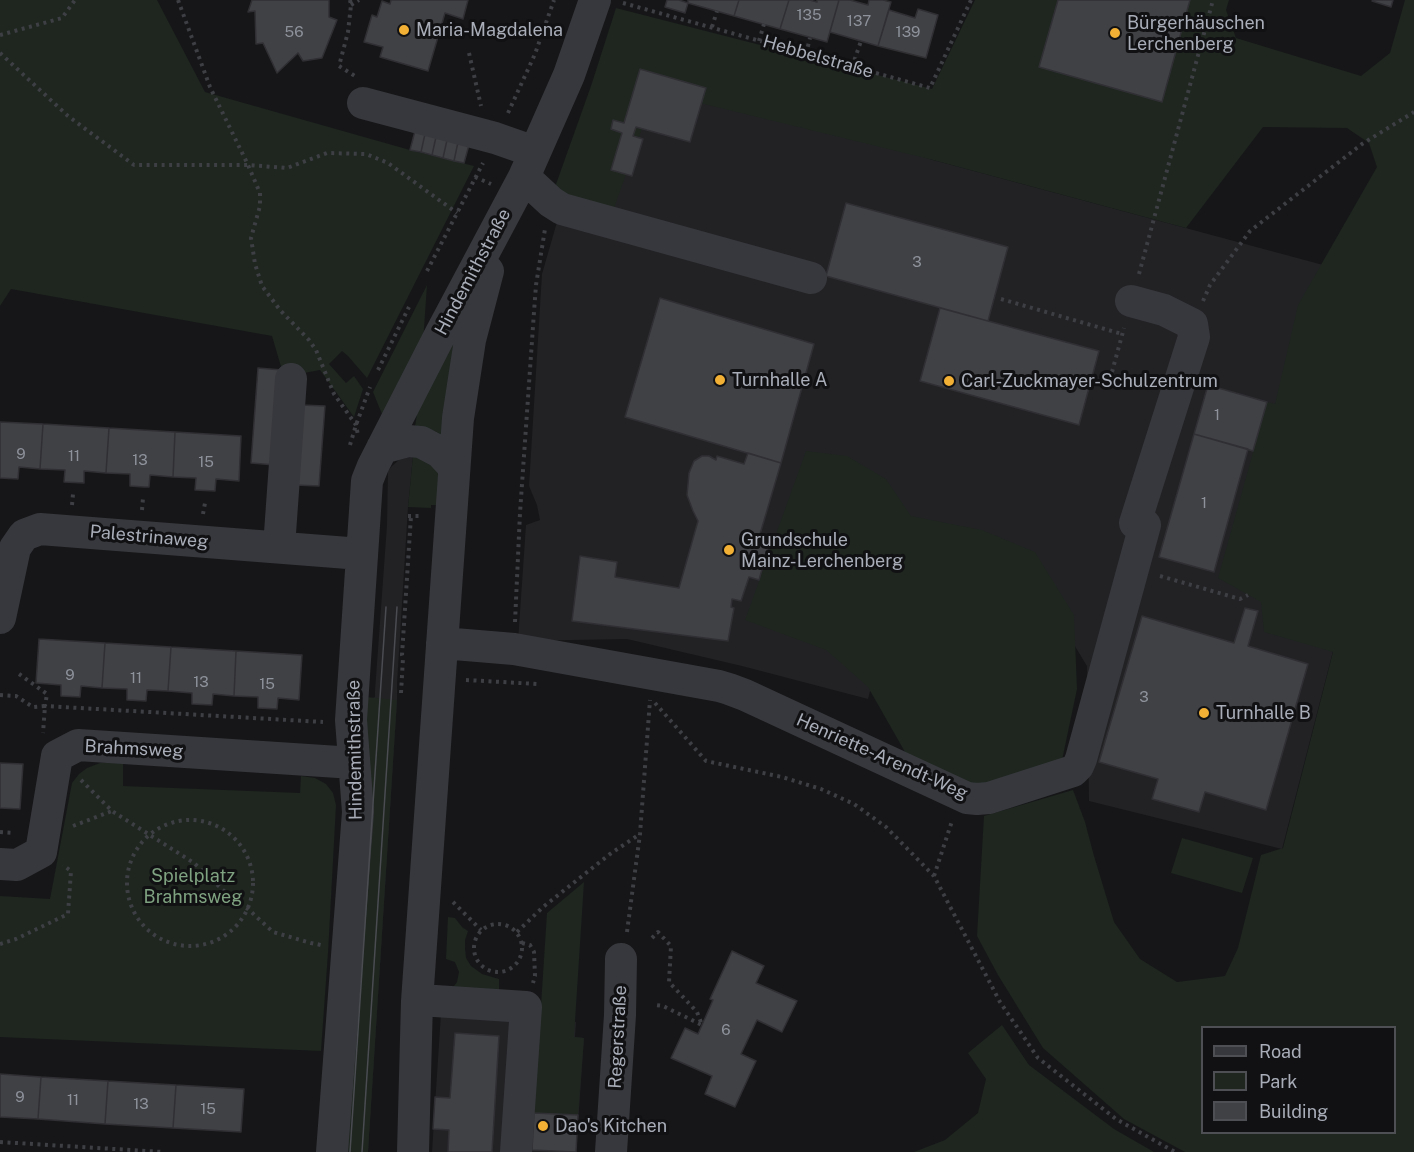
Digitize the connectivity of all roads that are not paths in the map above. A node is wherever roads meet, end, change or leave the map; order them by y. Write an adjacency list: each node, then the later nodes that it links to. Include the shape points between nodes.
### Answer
1 (595, 0): 3 (street, via 569,75)
2 (363, 103): 3 (street, via 492,137)
3 (524, 175): 4 (street, via 562,209); 7 (street, Hindemithstraße); 8 (street, Hindemithstraße, via 486,276 470,339)
4 (810, 278)
5 (1131, 301): 12 (street, Henriette-Arendt-Weg, via 1164,310 1192,324 1194,337 1135,523 1145,525 1082,759 1073,771 977,799 729,689 514,649)
6 (291, 379): 9 (street)
7 (382, 448): 8 (street, via 421,442 440,452); 10 (street, Hindemithstraße, via 367,482)
8 (454, 467): 12 (street, Hindemithstraße)
9 (279, 547): 10 (street, Palestrinaweg); 11 (street, Palestrinaweg, via 40,529 24,535 15,548)
10 (361, 554): 13 (street, Hindemithstraße, via 351,720)
11 (0, 618)
12 (442, 643): 16 (street, Hindemithstraße)
13 (354, 763): 14 (street, Brahmsweg, via 78,745 57,756 42,847 17,865); 17 (street, Hindemithstraße, via 358,812)
14 (0, 864)
15 (621, 959): 20 (street, Regerstraße)
16 (417, 1001): 18 (street, Hindemithstraße); 19 (street, via 526,1007)
17 (332, 1152)
18 (413, 1152)
19 (516, 1152)
20 (611, 1152)

